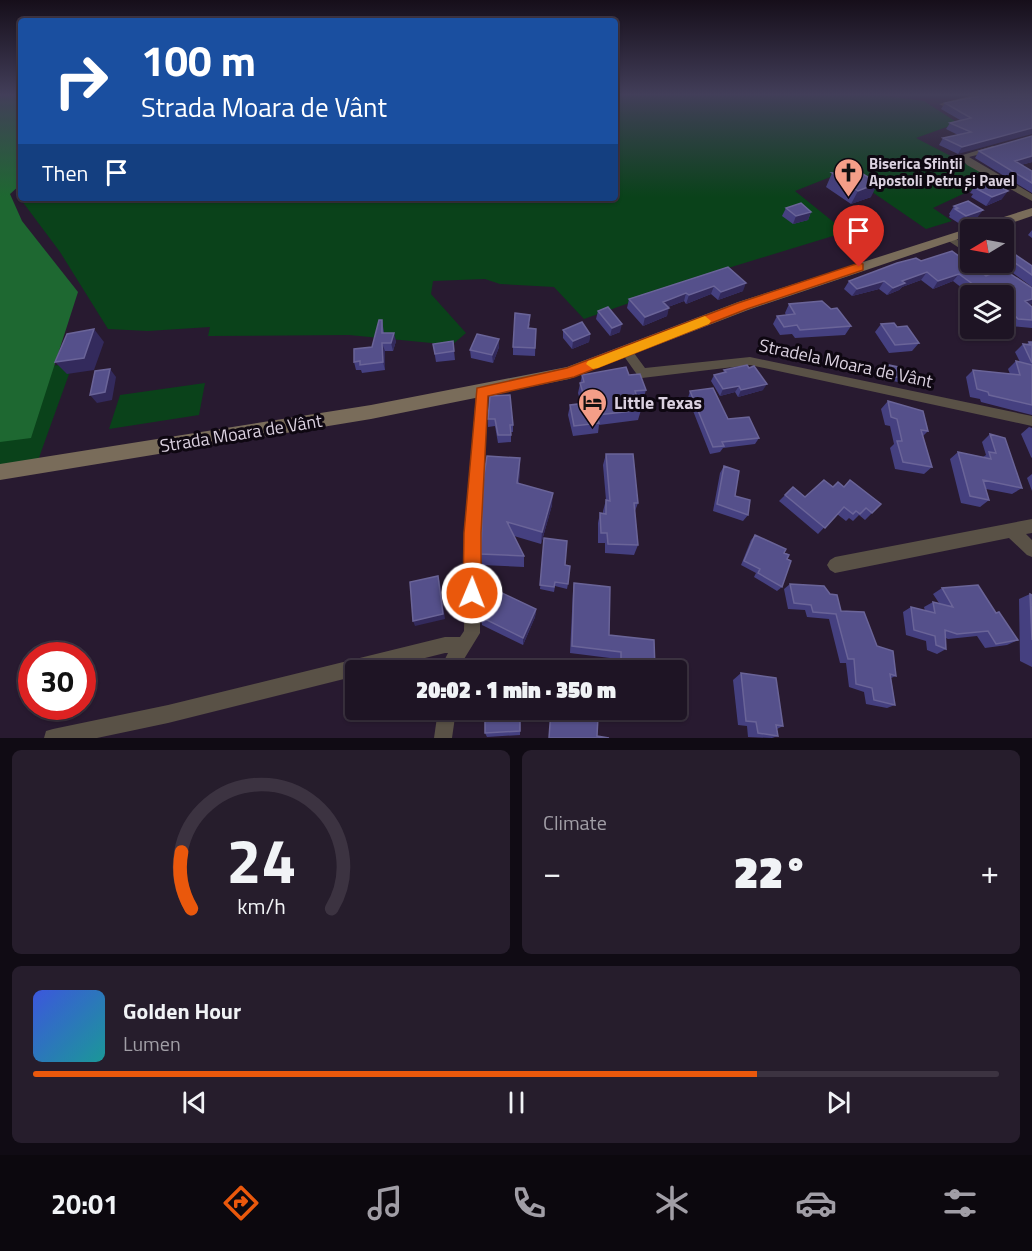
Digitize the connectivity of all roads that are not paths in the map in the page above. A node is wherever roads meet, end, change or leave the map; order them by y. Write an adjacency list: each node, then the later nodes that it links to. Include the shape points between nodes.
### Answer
1 (997, 147): 2 (street, via 963,156)
2 (1032, 198)
3 (1032, 212): 4 (main road)
4 (1010, 219)
5 (960, 234): 6 (main road, Strada Moara de Vânt)
6 (950, 238): 7 (street); 10 (main road, Strada Moara de Vânt, via 743,306)
7 (960, 245)
8 (1001, 273): 9 (street)
9 (1032, 295)
10 (627, 352): 11 (main road, Strada Moara de Vânt, via 569,373); 12 (street, Stradela Moara de Vânt, via 642,373 750,362)
11 (482, 392): 13 (main road, Strada Moara de Vânt); 18 (street, via 473,533 472,633)
12 (1032, 421)
13 (0, 472)
14 (1032, 526): 15 (street)
15 (1011, 530): 16 (street); 17 (street)
16 (1032, 550)
17 (835, 566)
18 (464, 645): 19 (street); 21 (street, via 445,645 168,714)
19 (454, 660)
20 (446, 720): 22 (street)
21 (53, 738)
22 (443, 738)

